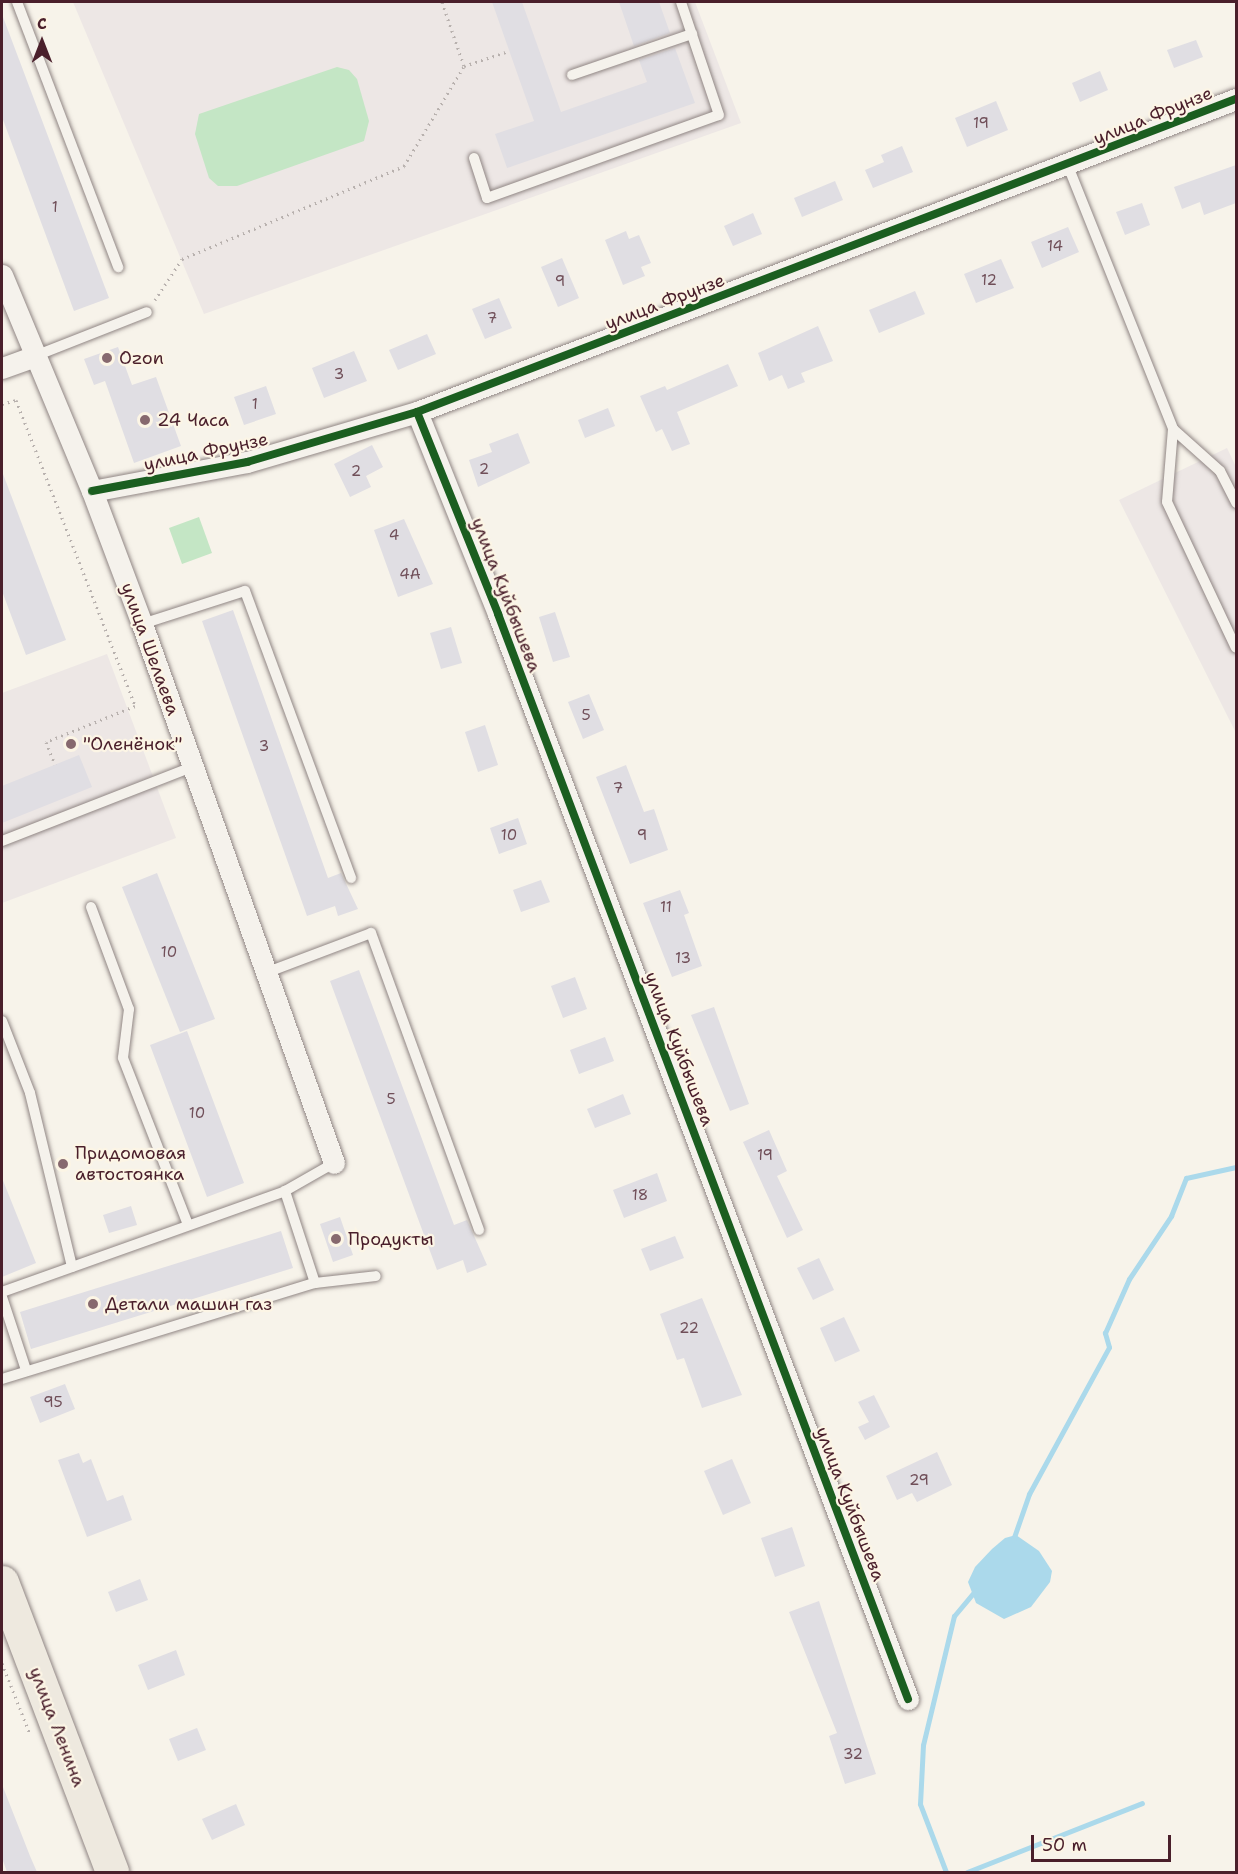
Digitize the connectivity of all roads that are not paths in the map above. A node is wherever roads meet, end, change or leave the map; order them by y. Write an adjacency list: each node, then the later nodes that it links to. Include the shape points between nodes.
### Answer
1 (17, 2): 8 (lane)
2 (681, 2): 3 (lane)
3 (692, 34): 4 (lane); 6 (lane, via 719,115 487,198)
4 (572, 75)
5 (1236, 99): 7 (street, улица Фрунзе)
6 (474, 158)
7 (1068, 166): 13 (street, улица Фрунзе); 14 (lane)
8 (118, 267)
9 (2, 275): 11 (street, улица Шелаева)
10 (147, 312): 11 (lane)
11 (35, 357): 12 (street); 15 (street, улица Шелаева)
12 (2, 368)
13 (417, 412): 15 (street, улица Фрунзе, via 247,462); 37 (street, улица Куйбышева, via 498,614)
14 (1173, 429): 16 (lane, via 1220,471); 18 (lane, via 1167,502)
15 (92, 491): 17 (street, улица Шелаева)
16 (1236, 503)
17 (142, 624): 19 (street, улица Шелаева); 21 (lane, via 244,591)
18 (1236, 648)
19 (192, 767): 20 (lane); 23 (street, улица Шелаева)
20 (2, 841)
21 (351, 878)
22 (91, 907): 27 (lane, via 129,1009 123,1058)
23 (268, 972): 25 (street, улица Шелаева); 28 (lane, via 371,933)
24 (2, 1022): 29 (lane, via 30,1093)
25 (334, 1163): 26 (lane)
26 (285, 1191): 27 (lane); 31 (lane)
27 (188, 1225): 29 (lane)
28 (479, 1230)
29 (72, 1267): 32 (lane)
30 (376, 1276): 31 (lane)
31 (315, 1283): 34 (lane)
32 (2, 1292)
33 (2, 1297): 34 (lane)
34 (26, 1370): 35 (lane)
35 (2, 1379)
36 (2, 1582): 38 (main road, улица Ленина)
37 (908, 1699)
38 (112, 1872)

